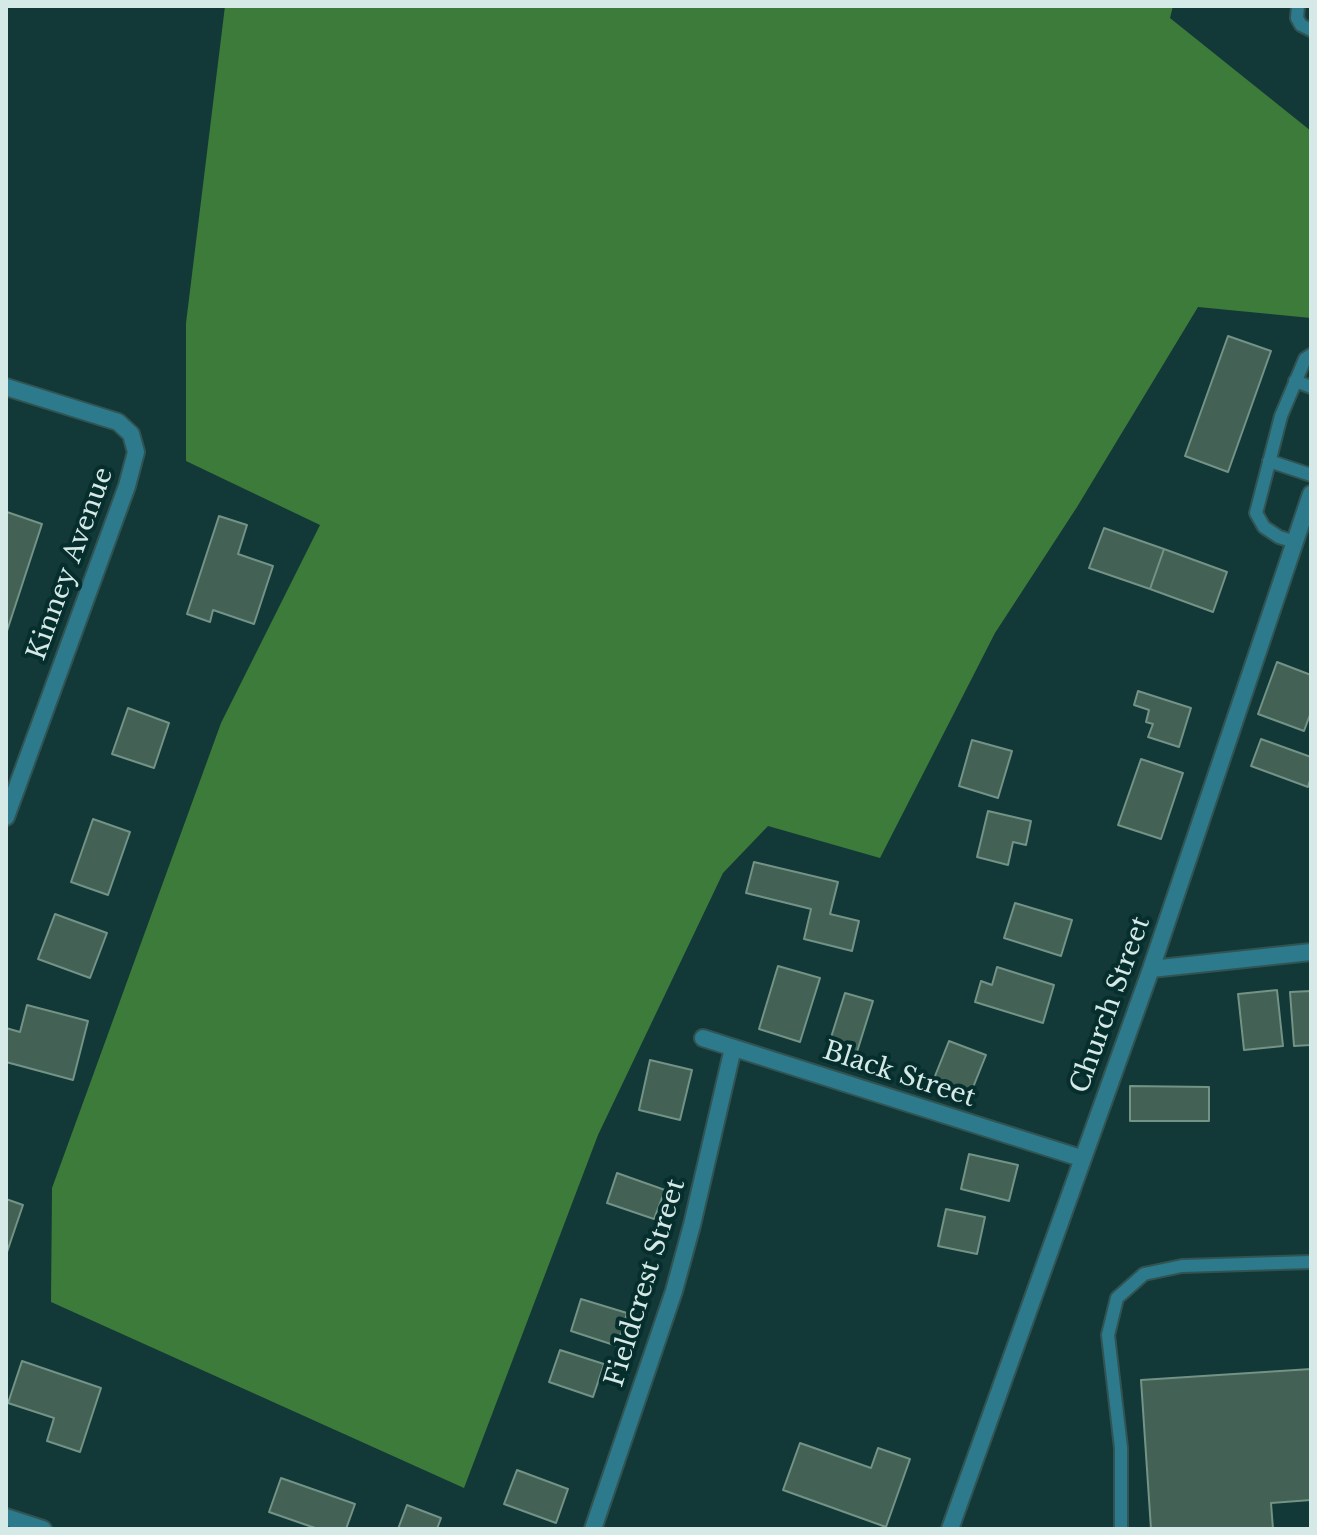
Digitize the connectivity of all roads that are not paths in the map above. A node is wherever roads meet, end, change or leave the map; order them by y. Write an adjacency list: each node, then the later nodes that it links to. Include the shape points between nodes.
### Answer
1 (1298, 6): 2 (lane, via 1297,18)
2 (1311, 30)
3 (1311, 355): 4 (lane)
4 (1295, 381): 6 (lane); 7 (lane)
5 (6, 387): 11 (street, Kinney Avenue, via 118,422 131,434 136,452)
6 (1311, 387)
7 (1269, 461): 8 (lane); 10 (lane, via 1256,513 1264,527)
8 (1311, 475)
9 (1311, 494): 10 (street, Church Street)
10 (1295, 542): 13 (street, Church Street)
11 (6, 817)
12 (1311, 952): 13 (street)
13 (1151, 969): 16 (street, Church Street)
14 (703, 1038): 15 (street, Black Street)
15 (733, 1048): 16 (street, Black Street); 20 (street, Fieldcrest Street, via 674,1291)
16 (1081, 1158): 21 (street, Church Street)
17 (1311, 1262): 22 (lane, via 1182,1266 1144,1274 1117,1298 1108,1335 1121,1448)
18 (6, 1517): 19 (street)
19 (43, 1529)
20 (593, 1529)
21 (950, 1529)
22 (1121, 1529)

